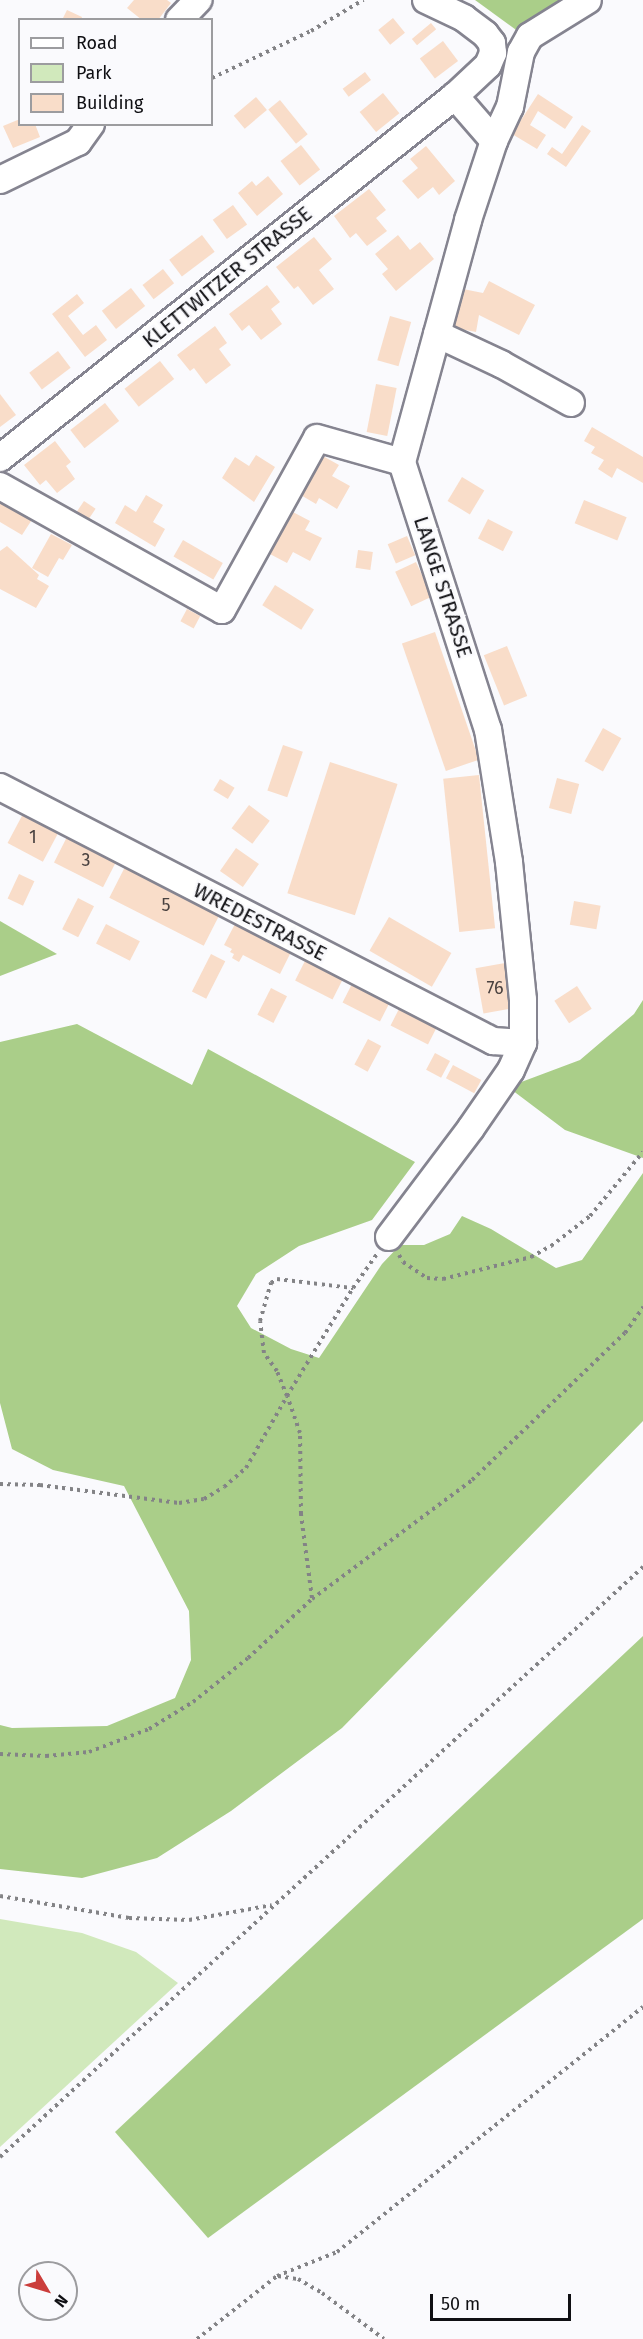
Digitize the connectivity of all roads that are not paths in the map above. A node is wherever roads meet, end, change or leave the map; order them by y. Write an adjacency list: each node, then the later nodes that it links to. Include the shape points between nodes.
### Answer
1 (198, 0): 4 (street)
2 (426, 0): 5 (street, KLETTWITZER STRASSE, via 464,18 492,43 488,65)
3 (588, 0): 7 (street, via 530,36 521,52 510,107)
4 (181, 18)
5 (455, 96): 7 (street); 11 (street, KLETTWITZER STRASSE)
6 (90, 126): 8 (street, via 78,142)
7 (494, 141): 9 (street)
8 (0, 180)
9 (437, 334): 10 (street); 12 (street)
10 (571, 403)
11 (0, 458)
12 (402, 462): 13 (street, via 317,438 222,610); 15 (street, LANGE STRASSE, via 488,730 509,862 523,1000)
13 (0, 486)
14 (0, 788): 15 (street, WREDESTRASSE, via 493,1041)
15 (523, 1043): 16 (street, via 512,1070)
16 (389, 1237)

